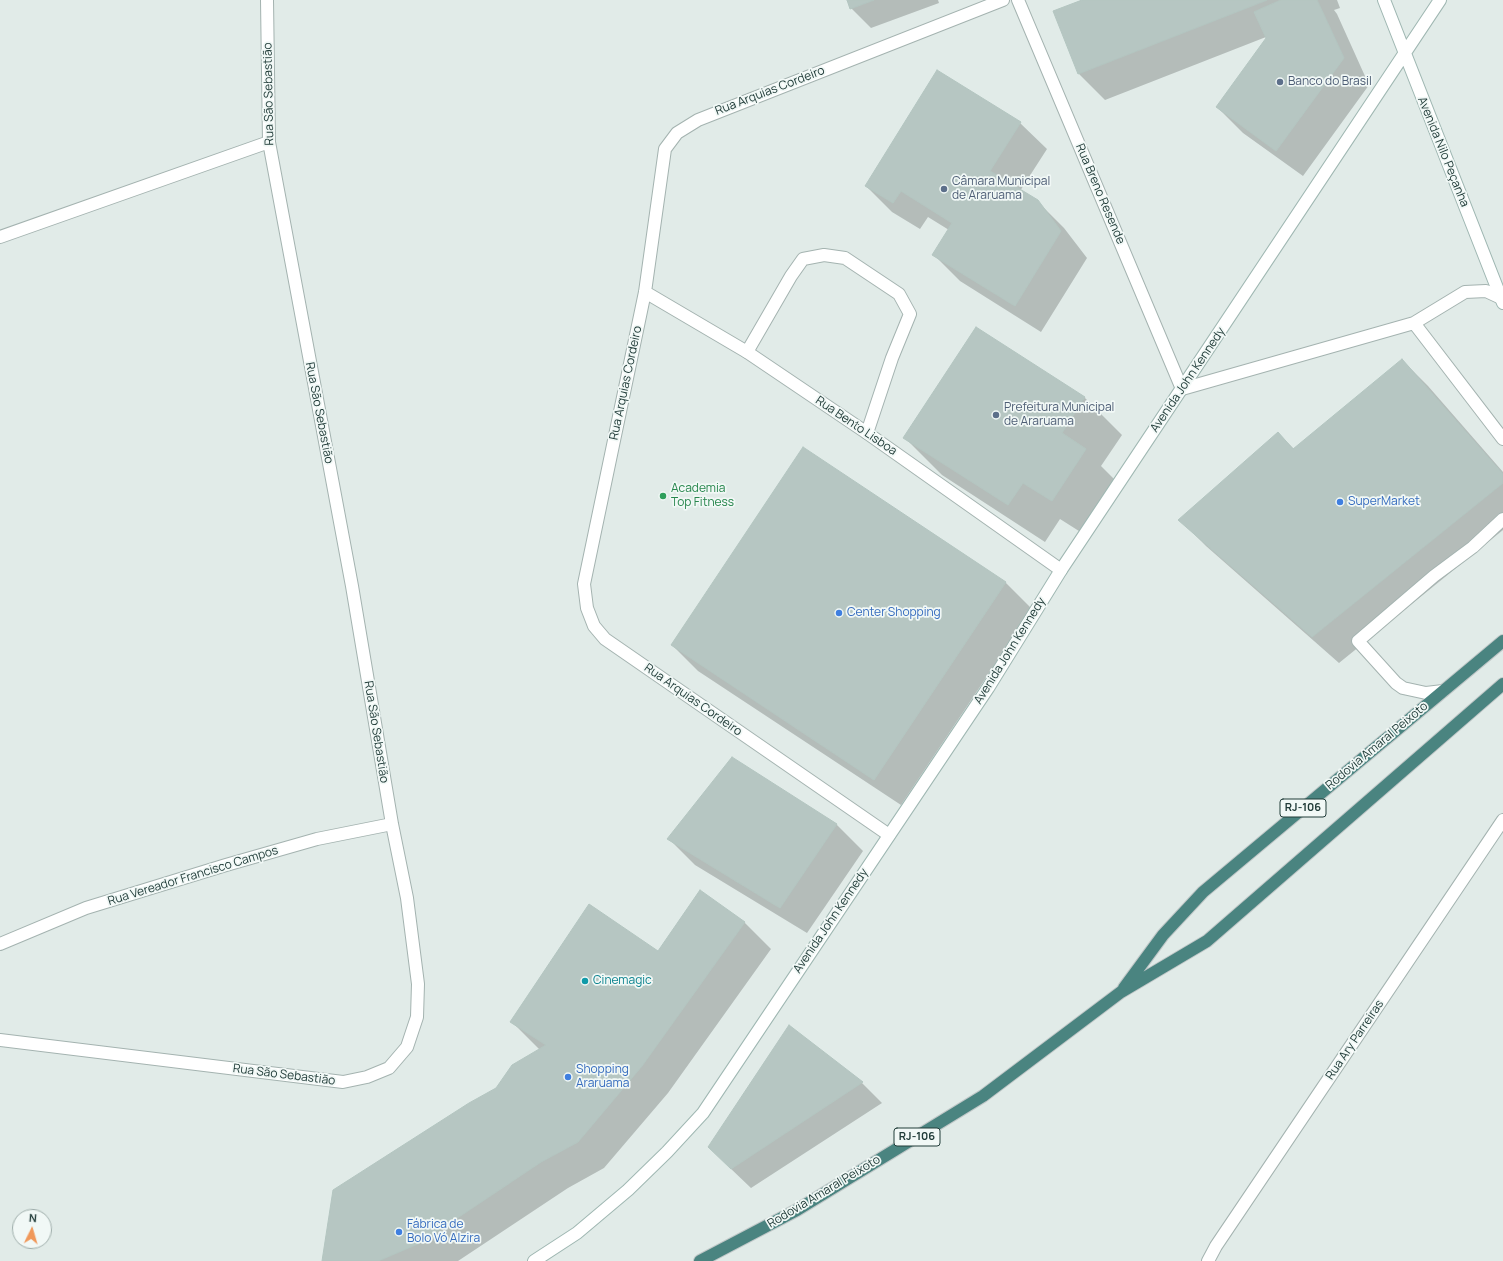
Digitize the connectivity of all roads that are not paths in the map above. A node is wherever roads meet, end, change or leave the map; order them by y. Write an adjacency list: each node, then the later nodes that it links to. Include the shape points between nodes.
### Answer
1 (267, 0): 7 (street, Rua São Sebastião)
2 (1003, 0): 9 (street, Rua Arquias Cordeiro, via 698,120 677,133 665,149)
3 (1018, 0): 13 (street, Rua Breno Resende)
4 (1384, 0): 6 (street, Avenida Nilo Peçanha)
5 (1440, 0): 6 (street, Avenida John Kennedy)
6 (1404, 54): 10 (street, Avenida Nilo Peçanha); 13 (street, Avenida John Kennedy)
7 (269, 142): 8 (street); 22 (street, Rua São Sebastião, via 352,586)
8 (0, 237)
9 (645, 292): 12 (street, Rua Bento Lisboa); 23 (street, Rua Arquias Cordeiro, via 584,584 587,608 594,626 605,639)
10 (1502, 301): 11 (street, via 1486,291 1465,292)
11 (1414, 323): 13 (street); 15 (street)
12 (746, 352): 14 (street, Rua Bento Lisboa); 14 (street, via 803,259 824,255 845,258 900,294 910,314)
13 (1182, 389): 17 (street, Avenida John Kennedy)
14 (867, 433): 17 (street, Rua Bento Lisboa)
15 (1503, 440)
16 (1503, 519): 20 (street, via 1473,547 1434,576 1358,641 1403,688 1426,693)
17 (1062, 570): 23 (street, Avenida John Kennedy, via 988,688)
18 (1503, 641): 20 (highway, Rodovia Amaral Peixoto / RJ-106)
19 (1503, 684): 25 (highway, Rodovia Amaral Peixoto / RJ-106, via 1207,941)
20 (1443, 691): 25 (highway, Rodovia Amaral Peixoto / RJ-106, via 1203,892 1163,935)
21 (1503, 820): 29 (street, Rua Ary Parreiras)
22 (392, 824): 24 (street, Rua Vereador Francisco Campos, via 317,839 226,865 86,908); 26 (street, Rua São Sebastião, via 407,898 418,984 417,1018 407,1047 389,1068 367,1077 343,1082)
23 (889, 835): 27 (street, Avenida John Kennedy, via 702,1113 628,1190 577,1233)
24 (0, 944)
25 (1121, 992): 28 (highway, Rodovia Amaral Peixoto / RJ-106, via 983,1096 797,1210)
26 (0, 1040)
27 (534, 1261)
28 (700, 1261)
29 (1208, 1261)

